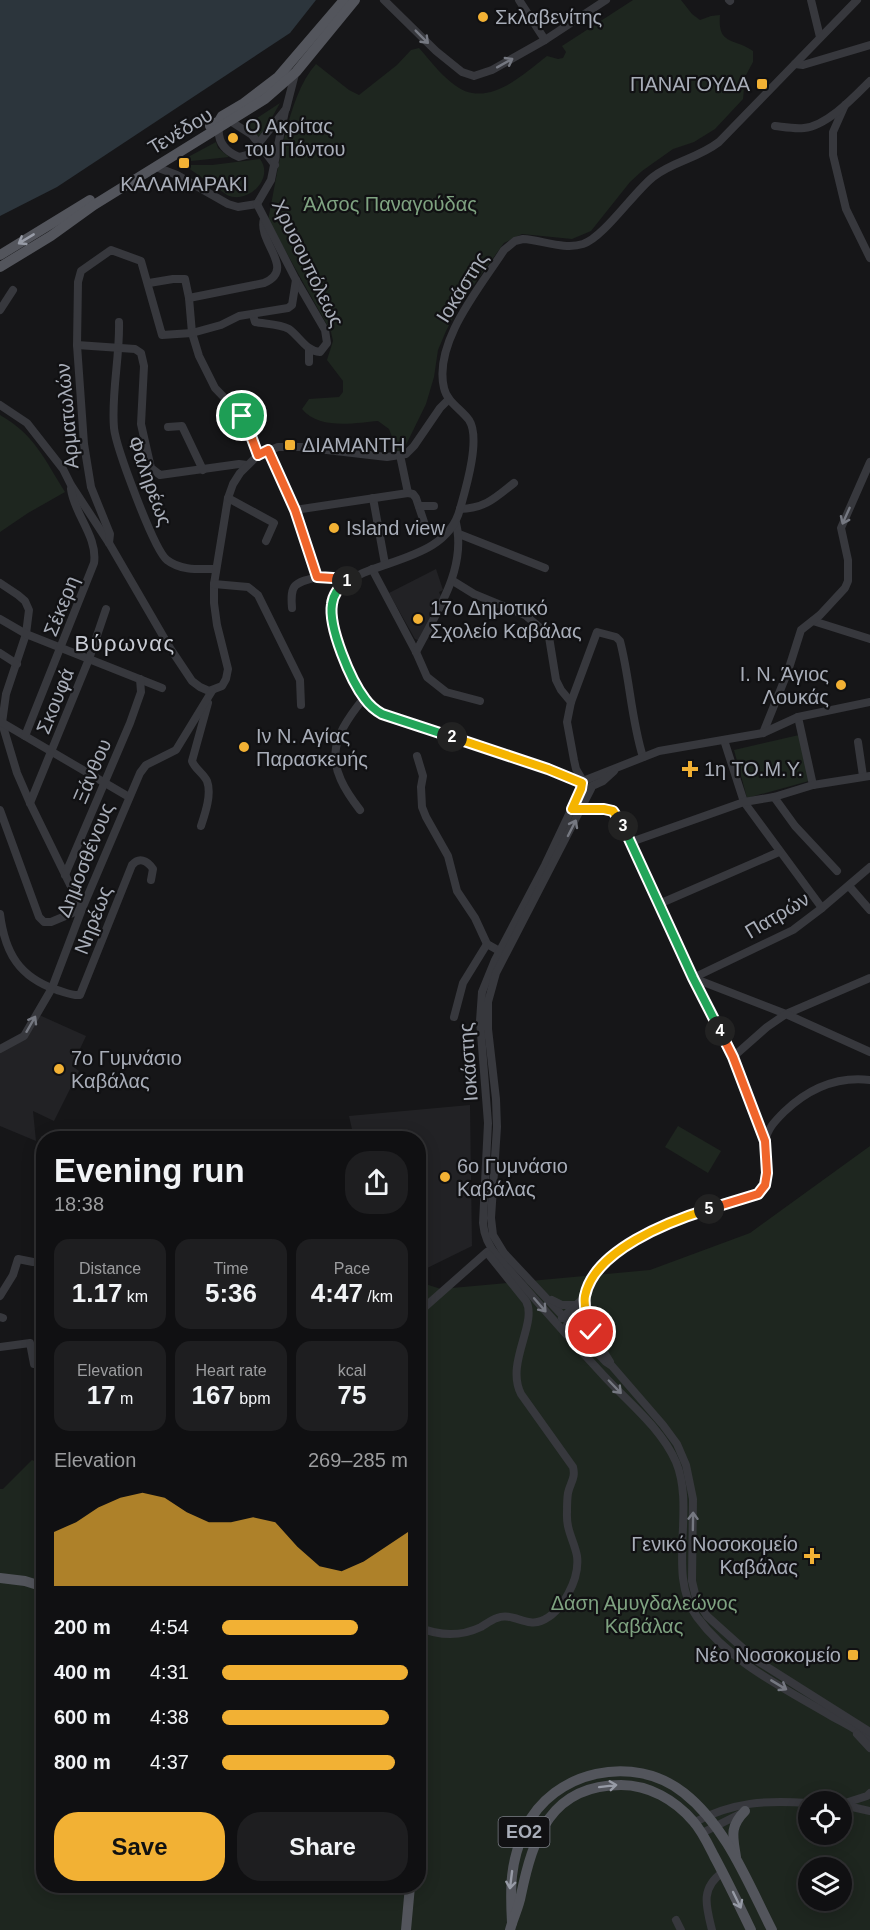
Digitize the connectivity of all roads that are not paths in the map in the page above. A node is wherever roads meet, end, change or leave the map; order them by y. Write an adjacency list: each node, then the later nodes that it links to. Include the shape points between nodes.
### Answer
1 (344, 0): 16 (main road, Τενέδου, via 278,77)
2 (355, 0): 12 (main road, Τενέδου)
3 (384, 0): 9 (street, one-way to 9, via 436,51 462,72 474,76)
4 (519, 0): 9 (street)
5 (606, 0): 9 (street)
6 (811, 0): 8 (street)
7 (857, 0): 8 (street)
8 (820, 37): 11 (street)
9 (545, 40)
10 (870, 45): 11 (street)
11 (795, 64): 38 (street, Ιοκάστης, via 719,142 701,155 653,177 593,239 575,246 523,239 504,250 450,339 443,382)
12 (296, 72): 15 (street, Χρυσουπόλεως); 16 (main road, Τενέδου, via 270,95)
13 (870, 81): 14 (street)
14 (845, 105): 17 (street, via 806,128); 24 (street, via 834,132 833,155 846,209)
15 (286, 109): 18 (street); 19 (street, Χρυσουπόλεως)
16 (223, 122): 18 (street); 18 (street, via 221,143 228,151 239,156 250,154); 20 (main road, Τενέδου); 23 (main road, Τενέδου, one-way to 23)
17 (775, 126)
18 (259, 142): 19 (street)
19 (275, 165): 21 (street, Χρυσουπόλεως)
20 (156, 167): 21 (street, via 228,204); 25 (main road, Τενέδου)
21 (257, 204): 22 (street, Χρυσουπόλεως)
22 (264, 219): 26 (street, Χρυσουπόλεως); 29 (street, via 263,232 277,261 272,280)
23 (0, 255)
24 (870, 258)
25 (0, 267)
26 (296, 280): 31 (street, via 288,308); 36 (street, Χρυσουπόλεως, via 327,337 320,352)
27 (148, 283): 29 (street, via 183,278); 33 (street, via 162,335); 34 (street, Αρματωλών, via 141,261 111,250 81,271)
28 (13, 290): 30 (street)
29 (189, 298): 33 (street)
30 (0, 310)
31 (253, 315): 33 (street, via 239,316); 36 (street, Χρυσουπόλεως, via 255,322 286,328)
32 (119, 322): 35 (street, Φαληρέως)
33 (192, 333): 42 (street, via 205,371 222,397 242,416)
34 (78, 345): 35 (street); 60 (street, Αρματωλών, via 85,455 91,487 110,534)
35 (120, 347): 46 (street, via 135,349 143,357 141,424 151,468 160,475); 63 (street, Φαληρέως, via 114,415 116,440 155,543 166,560 176,566)
36 (309, 349): 37 (street)
37 (309, 362)
38 (449, 399): 43 (street, via 410,450); 54 (street, via 474,431)
39 (0, 405): 48 (street, via 27,423)
40 (168, 427): 46 (street, via 182,426)
41 (268, 450): 42 (street); 43 (street, via 287,446); 55 (street)
42 (258, 455): 45 (street)
43 (400, 456): 49 (street)
44 (870, 462): 73 (street, one-way to 73, via 841,528 848,581)
45 (247, 465): 46 (street); 50 (street, via 233,483)
46 (203, 470)
47 (514, 483): 54 (street, via 488,503)
48 (71, 485): 60 (street); 76 (street, Σέκερη, via 95,558)
49 (408, 494): 51 (street); 52 (street, via 413,494)
50 (228, 498): 59 (street, via 274,523); 63 (street)
51 (373, 498): 55 (street); 61 (street)
52 (419, 506): 53 (street); 57 (street)
53 (434, 506)
54 (460, 509): 56 (street)
55 (295, 510): 65 (street)
56 (456, 523): 58 (street); 61 (street, via 432,546)
57 (427, 531)
58 (459, 534): 62 (street); 67 (street)
59 (266, 541)
60 (109, 543): 83 (street, via 192,681 202,689)
61 (385, 564): 64 (street)
62 (545, 568)
63 (216, 569): 69 (street)
64 (372, 569): 66 (street); 77 (street)
65 (317, 577): 66 (street); 70 (street, via 293,587)
66 (349, 579): 84 (street, via 334,597 332,623)
67 (453, 581): 77 (street); 86 (street, via 536,623 549,637 558,686)
68 (0, 583): 74 (street, via 28,606)
69 (214, 584): 83 (street, Δημοσθένους, via 217,625 228,669 225,684); 88 (street, via 248,587 258,595 300,680)
70 (292, 608)
71 (106, 609): 79 (street, Σκουφά)
72 (0, 619): 74 (street)
73 (813, 621): 75 (street); 91 (street, via 799,635)
74 (26, 634): 76 (street); 80 (street)
75 (870, 639)
76 (61, 649): 79 (street); 92 (street, Σέκερη)
77 (416, 652): 85 (street, via 427,677 446,692)
78 (0, 653): 80 (street)
79 (89, 659): 81 (street); 95 (street, Σκουφά)
80 (18, 664): 90 (street, via 6,694)
81 (140, 679): 82 (street); 100 (street, Ξάνθου, via 141,692)
82 (162, 688)
83 (212, 690): 104 (street, Δημοσθένους, via 176,750 143,768); 112 (street, via 192,761 208,785)
84 (364, 698): 101 (street, via 382,714); 110 (street, via 336,744 336,771)
85 (480, 701)
86 (571, 702): 97 (street, via 596,633 616,637 627,666 636,736); 101 (street, via 567,722)
87 (870, 702): 89 (street)
88 (301, 705)
89 (798, 717): 91 (street); 102 (street)
90 (1, 722): 92 (street); 107 (street)
91 (763, 733): 93 (street)
92 (25, 736): 95 (street)
93 (724, 740): 97 (street); 106 (street)
94 (858, 742): 99 (street)
95 (52, 753): 100 (street); 107 (street, Σκουφά)
96 (417, 756): 125 (street, via 423,776 426,817 448,856 458,891)
97 (643, 757): 98 (street)
98 (615, 770): 101 (street); 103 (street)
99 (866, 776): 102 (street)
100 (105, 783): 104 (street); 117 (street, Ξάνθου)
101 (582, 784): 103 (street, via 589,781); 108 (street, Ιοκάστης)
102 (813, 785): 105 (street)
103 (592, 788): 111 (street, Ιοκάστης)
104 (129, 797): 122 (street, Δημοσθένους)
105 (774, 797): 106 (street); 116 (street)
106 (744, 802): 113 (street); 114 (street)
107 (30, 803): 117 (street)
108 (572, 809): 111 (street); 127 (street, Ιοκάστης)
109 (0, 810): 122 (street, via 39,917 51,922)
110 (360, 810)
111 (581, 810): 113 (street, via 613,811); 127 (street, Ιοκάστης, one-way to 111)
112 (201, 826)
113 (631, 842): 120 (street)
114 (779, 852): 120 (street); 121 (street)
115 (870, 867): 119 (street, Πατρών)
116 (837, 871)
117 (65, 875): 122 (street)
118 (151, 880): 130 (street, Νηρέως, via 153,868 136,860 80,995)
119 (849, 885): 121 (street, Πατρών); 123 (street)
120 (659, 904): 128 (street)
121 (822, 908): 128 (street, Πατρών, via 793,930)
122 (82, 909): 130 (street, Δημοσθένους)
123 (870, 910)
124 (0, 914): 126 (street)
125 (487, 944): 127 (street); 132 (street, via 463,983)
126 (4, 951): 130 (street, via 27,975)
127 (503, 953): 138 (street, Ιοκάστης, via 482,992 480,1021 488,1114 483,1223); 140 (street, Ιοκάστης, via 488,1002 497,1127 491,1226 499,1246)
128 (693, 978): 131 (street); 135 (street)
129 (870, 978): 131 (street)
130 (52, 988): 133 (street, Δημοσθένους, one-way to 130, via 24,1036)
131 (786, 1014): 134 (street); 135 (street)
132 (454, 1017)
133 (0, 1049)
134 (870, 1052)
135 (733, 1057): 137 (street)
136 (870, 1080): 137 (street, via 845,1080 816,1088 771,1125)
137 (765, 1141): 142 (street, via 766,1180 758,1194 683,1217 626,1246 603,1265)
138 (488, 1249): 144 (street); 146 (street, Ιοκάστης, one-way to 146); 152 (street, via 529,1309 516,1383 573,1467 567,1514 576,1568 560,1609 540,1622 502,1616 456,1634)
139 (33, 1262): 141 (street, via 18,1259)
140 (545, 1295): 143 (street, via 562,1305); 145 (street, Ιοκάστης)
141 (0, 1296)
142 (585, 1302): 143 (street); 145 (street); 149 (street, via 591,1332)
143 (576, 1305): 145 (street)
144 (426, 1306)
145 (567, 1320): 146 (street); 149 (street, Ιοκάστης)
146 (558, 1325): 153 (street, Ιοκάστης, one-way to 153, via 656,1431 672,1455 684,1494 684,1583 698,1618 753,1669)
147 (0, 1347): 148 (street, via 30,1343)
148 (34, 1364)
149 (612, 1366): 154 (street, one-way to 149, via 751,1657 707,1616 693,1586 693,1499 686,1465 663,1425)
150 (0, 1578): 151 (main road)
151 (36, 1584)
152 (426, 1629)
153 (847, 1725): 155 (street); 156 (street)
154 (870, 1732)
155 (870, 1740)
156 (870, 1748)
157 (870, 1793): 158 (street)
158 (852, 1801)
159 (852, 1801): 160 (street)
160 (870, 1801)
161 (798, 1802): 162 (street)
162 (756, 1804): 164 (street); 166 (street, via 735,1805)
163 (852, 1807): 165 (street)
164 (745, 1811): 168 (street); 170 (main road, via 734,1828)
165 (870, 1811)
166 (708, 1815): 167 (street); 168 (main road, ΕΟ2); 174 (main road, ΕΟ2, one-way to 174, via 676,1787 642,1773 606,1772 563,1787 534,1813 519,1845 510,1881)
167 (695, 1822): 169 (main road, ΕΟ2); 174 (main road, ΕΟ2, one-way to 167, via 534,1843 556,1810 577,1794 615,1785 639,1786 662,1795)
168 (715, 1826): 169 (street); 170 (main road, ΕΟ2)
169 (702, 1833): 171 (main road, ΕΟ2)
170 (739, 1866): 179 (main road, ΕΟ2)
171 (723, 1872): 177 (street, via 706,1893); 178 (main road, ΕΟ2, one-way to 178)
172 (409, 1893): 175 (main road)
173 (676, 1920): 176 (street)
174 (511, 1926)
175 (406, 1930)
176 (681, 1930)
177 (712, 1930)
178 (751, 1930)
179 (772, 1930)

